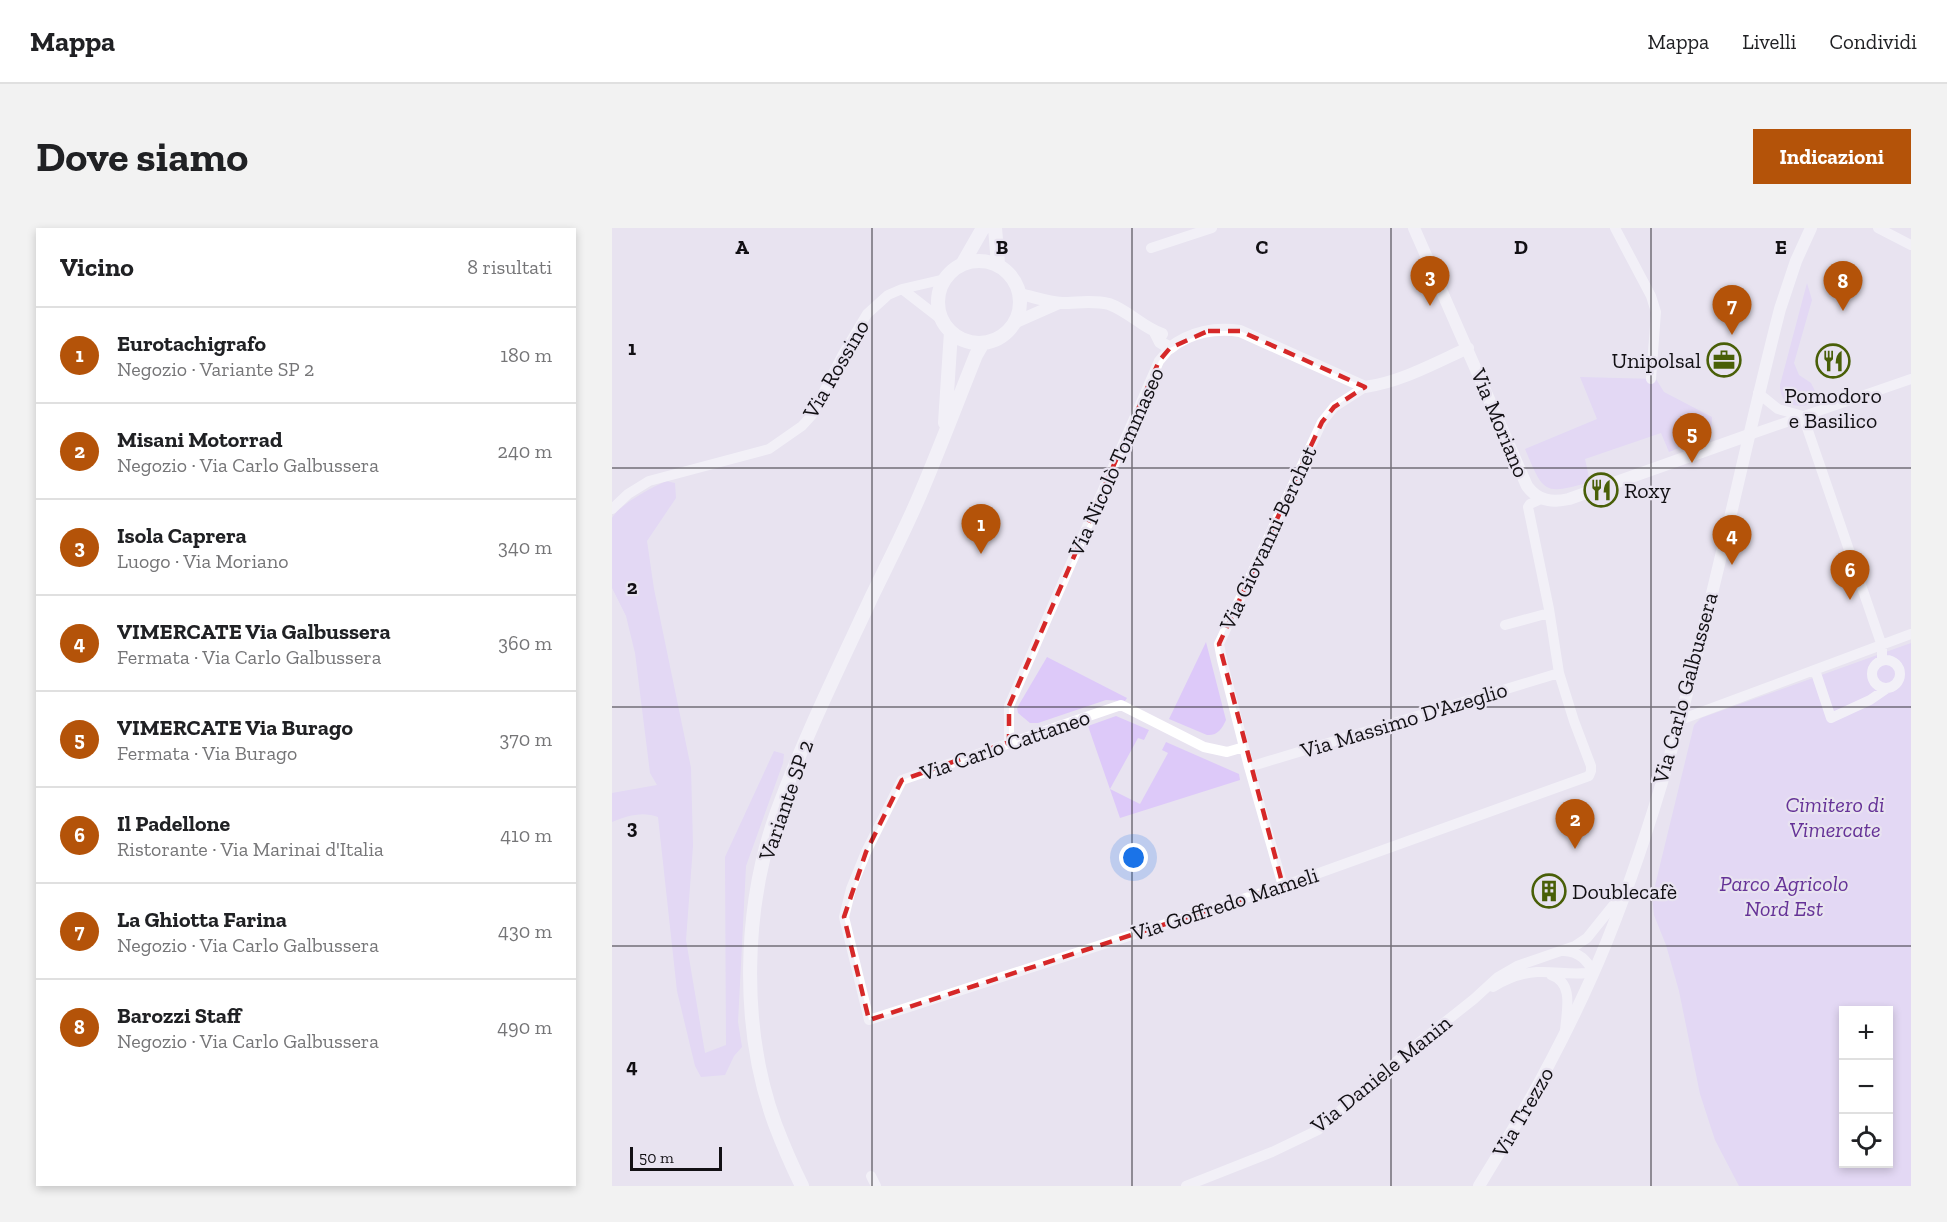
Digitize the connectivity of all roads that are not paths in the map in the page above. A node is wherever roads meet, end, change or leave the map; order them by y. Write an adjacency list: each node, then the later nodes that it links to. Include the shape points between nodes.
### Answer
1 (983, 228): 10 (main road)
2 (995, 228): 11 (main road)
3 (1212, 228): 9 (street)
4 (1414, 228): 20 (street, Via Moriano)
5 (1616, 228): 21 (street, via 1656,312)
6 (1811, 228): 24 (street, Via Carlo Galbussera, via 1780,309)
7 (1878, 228): 8 (street)
8 (1911, 245)
9 (1151, 248)
10 (963, 263): 11 (main road, via 975,260); 12 (main road)
11 (998, 264): 14 (main road, via 1013,277)
12 (945, 279): 13 (street, Via Rossino); 17 (main road, Variante SP 2, via 938,304)
13 (902, 289): 17 (street); 29 (street, Via Rossino, via 888,295 867,314 812,415 802,426 769,449 649,481)
14 (1020, 294): 15 (street); 16 (main road)
15 (1059, 303): 16 (street); 19 (street, via 1092,301 1113,306 1166,335)
16 (1016, 322): 18 (main road, via 1002,336)
17 (946, 326): 18 (main road, via 960,339); 26 (main road, Variante SP 2)
18 (983, 343): 26 (main road, Variante SP 2)
19 (1172, 346): 23 (street, Via Nicolò Tommaseo, via 1208,331 1240,331); 41 (street, Via Nicolò Tommaseo, via 1159,361 1009,706)
20 (1466, 346): 23 (street); 28 (street, Via Moriano, via 1527,486)
21 (1651, 379)
22 (1911, 379): 25 (street)
23 (1365, 387): 42 (street, Via Giovanni Berchet, via 1334,407 1322,422 1220,644)
24 (1758, 393): 25 (street, via 1778,409); 27 (street, Via Carlo Galbussera)
25 (1803, 416): 27 (street); 33 (street)
26 (944, 434): 54 (main road, Variante SP 2, via 776,814 762,872 753,920 750,991 757,1047 774,1123)
27 (1749, 435): 28 (street, via 1569,499); 40 (street, Via Carlo Galbussera)
28 (1541, 499): 30 (street, Via Moriano, via 1528,507)
29 (612, 509)
30 (1549, 613): 31 (street); 36 (street, Via Moriano)
31 (1505, 625)
32 (1911, 634): 33 (street)
33 (1882, 646): 34 (street); 35 (street)
34 (1882, 661): 38 (street, via 1891,661 1898,667); 39 (street, via 1872,674 1878,686)
35 (1815, 670): 39 (street, via 1831,718); 40 (street)
36 (1559, 673): 43 (street, Via Massimo D'Azeglio); 44 (street, Via Moriano, via 1591,768 1589,776)
37 (1910, 682): 38 (street)
38 (1897, 684): 39 (street)
39 (1886, 689)
40 (1680, 720): 46 (street, Via Carlo Galbussera)
41 (1009, 742): 42 (street, Via Carlo Cattaneo, via 1120,705 1204,747 1227,752); 51 (street, Via Carlo Cattaneo, via 902,780 866,852 844,917)
42 (1244, 747): 43 (street, Via Giovanni Berchet)
43 (1249, 767): 45 (street, Via Giovanni Berchet)
44 (1579, 780): 45 (street, Via Goffredo Mameli)
45 (1283, 886): 51 (street, Via Goffredo Mameli)
46 (1626, 889): 47 (street, Via Daniele Manin, via 1587,938); 49 (street, Via Carlo Galbussera)
47 (1546, 955): 49 (street, Via Daniele Manin, via 1576,953); 50 (street, Via Daniele Manin, via 1504,973)
48 (1542, 972): 49 (street, Via Daniele Manin); 50 (street, Via Daniele Manin, via 1509,979); 52 (street, via 1558,978 1566,988)
49 (1594, 972): 52 (street, Via Carlo Galbussera)
50 (1474, 999): 56 (street, Via Daniele Manin, via 1318,1130)
51 (869, 1020)
52 (1565, 1036): 57 (street, Via Trezzo)
53 (871, 1176): 55 (street)
54 (802, 1186)
55 (876, 1186)
56 (1186, 1186)
57 (1479, 1186)

